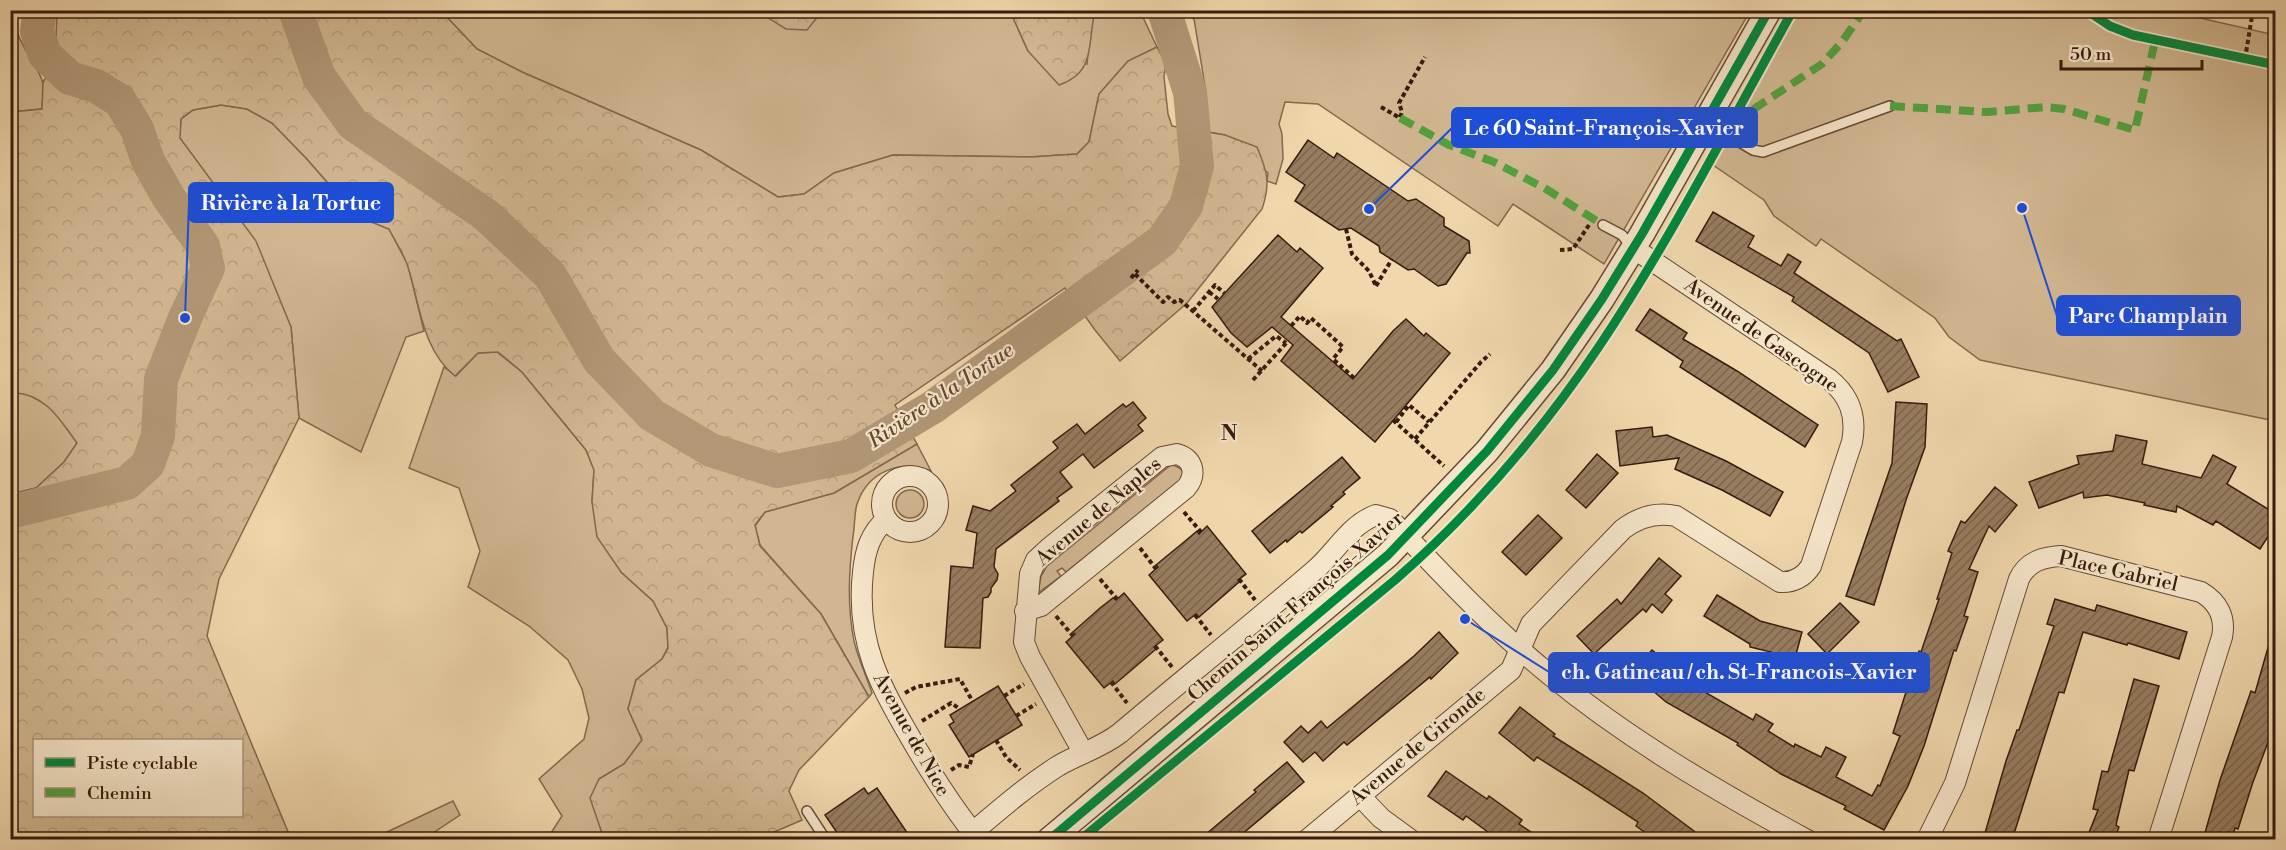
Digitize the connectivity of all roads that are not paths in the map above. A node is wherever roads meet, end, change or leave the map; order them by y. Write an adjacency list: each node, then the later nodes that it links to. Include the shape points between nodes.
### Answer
1 (1769, 10): 3 (street, Chemin Saint-François-Xavier)
2 (1890, 106): 3 (lane, via 1763,152)
3 (1706, 122): 5 (street, Chemin Saint-François-Xavier)
4 (1603, 225): 5 (lane, via 1622,235)
5 (1633, 248): 7 (street, Chemin Saint-François-Xavier, via 1569,347 1525,406); 9 (street, Avenue de Gascogne, via 1838,387 1852,411 1852,442 1814,559 1802,577 1787,582 1773,579 1687,521 1667,514 1647,516 1623,529 1562,591 1531,624)
6 (886, 520): 13 (street, Avenue de Nice, via 869,543 864,564 862,601 872,662 935,780)
7 (1406, 537): 9 (street); 10 (street, via 1387,517 1370,518 1319,566 1111,740); 15 (street, Chemin Saint-François-Xavier)
8 (1025, 611): 8 (street, Avenue de Naples, via 1030,573 1036,560 1162,457 1174,454 1187,459 1192,467 1191,482 1173,499 1038,608); 10 (street, Avenue de Naples, via 1026,651)
9 (1520, 649): 11 (street, Avenue de Gironde, via 1511,670); 18 (street, via 1619,728)
10 (1083, 752): 13 (street, via 1032,785)
11 (1360, 796): 16 (street, Avenue de Gironde); 17 (street)
12 (807, 811): 14 (lane)
13 (976, 836)
14 (826, 840)
15 (1049, 840)
16 (1307, 840)
17 (1411, 840)
18 (1807, 840)
19 (1926, 840): 20 (street, Place Gabriel, via 1955,783 2021,574 2042,558 2061,556 2201,592 2222,614 2222,637)
20 (2158, 840)

